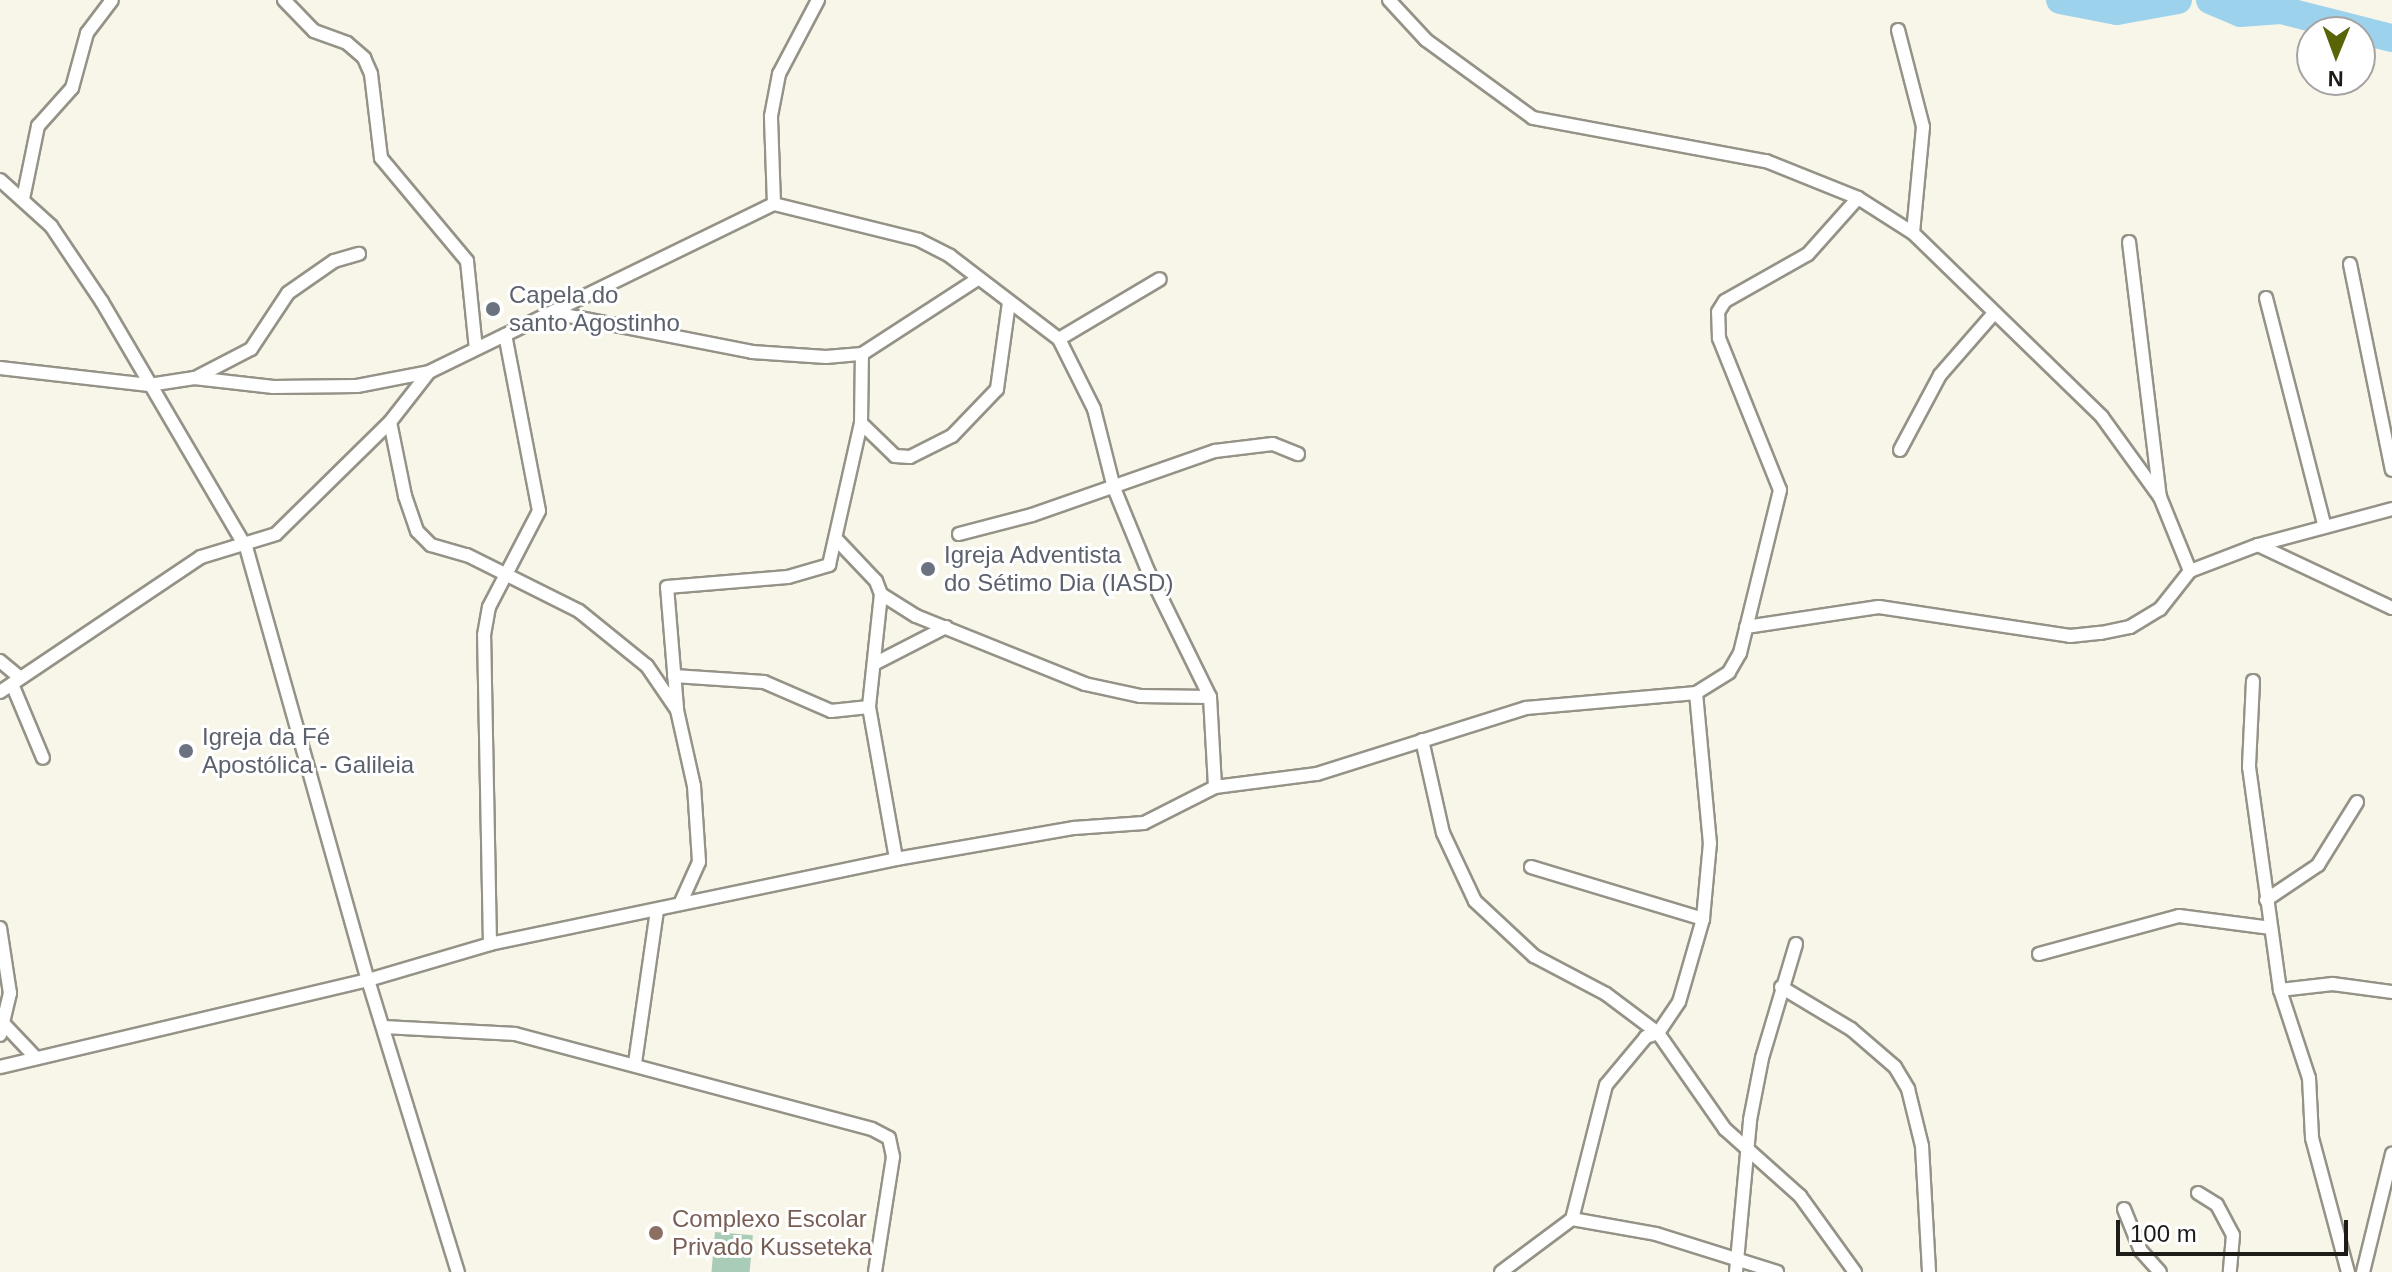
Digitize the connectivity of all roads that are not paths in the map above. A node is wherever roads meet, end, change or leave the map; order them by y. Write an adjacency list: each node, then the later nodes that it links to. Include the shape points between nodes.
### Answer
1 (284, 0): 22 (street, via 314,31 347,43 364,58 371,74 381,158 467,261)
2 (818, 0): 9 (street, via 779,74 771,116)
3 (1389, 0): 7 (street, via 1426,40 1533,118 1766,161)
4 (109, 1): 8 (street, via 87,33 72,88 38,126)
5 (1898, 30): 10 (street, via 1923,127)
6 (0, 180): 8 (street)
7 (1858, 198): 10 (street); 46 (street, via 1808,254 1725,301 1718,312 1719,338 1780,490)
8 (23, 199): 27 (street, via 51,226 85,276)
9 (774, 204): 15 (street, via 919,240 950,256); 18 (street)
10 (1913, 233): 19 (street)
11 (2129, 242): 34 (street)
12 (359, 254): 26 (street, via 334,261 288,293 251,349)
13 (2350, 264): 32 (street)
14 (1160, 279): 21 (street)
15 (976, 280): 17 (street); 23 (street)
16 (2266, 298): 36 (street)
17 (1009, 303): 21 (street); 29 (street, via 997,389 952,436 910,457 895,456)
18 (554, 313): 20 (street); 23 (street, via 752,352)
19 (1994, 313): 30 (street, via 1940,375); 34 (street, via 2102,417)
20 (505, 335): 22 (street); 42 (street, via 539,511)
21 (1059, 339): 33 (street, via 1094,409)
22 (476, 349): 25 (street)
23 (862, 354): 29 (street)
24 (0, 368): 27 (street)
25 (429, 372): 26 (street, via 357,386 273,387); 28 (street)
26 (194, 378): 27 (street)
27 (149, 385): 40 (street)
28 (390, 422): 40 (street, via 298,518); 42 (street, via 417,531 431,545 467,555)
29 (861, 423): 38 (street)
30 (1900, 450)
31 (1298, 454): 33 (street, via 1273,444 1215,451)
32 (2392, 470)
33 (1114, 488): 37 (street); 54 (street)
34 (2160, 497): 41 (street)
35 (2392, 509): 36 (street)
36 (2325, 527): 39 (street)
37 (959, 534)
38 (838, 541): 43 (street, via 876,581); 49 (street, via 829,565 821,570 667,587)
39 (2258, 545): 41 (street); 44 (street)
40 (246, 547): 50 (street, via 201,557); 72 (street)
41 (2190, 571): 46 (street, via 2160,609 2130,627 2101,633 2070,636 1879,607)
42 (505, 578): 56 (street, via 579,611 615,637 647,666); 69 (street, via 489,607 484,635)
43 (881, 594): 45 (street); 48 (street)
44 (2392, 608)
45 (946, 627): 48 (street); 54 (street, via 1085,684 1140,696)
46 (1746, 627): 53 (street, via 1729,672)
47 (0, 661): 50 (street)
48 (874, 664): 55 (street)
49 (674, 676): 55 (street, via 764,682 831,711); 56 (street)
50 (16, 681): 52 (street); 58 (street)
51 (2253, 681): 63 (street, via 2249,767)
52 (0, 692)
53 (1696, 693): 57 (street, via 1526,708); 66 (street, via 1710,843)
54 (1210, 697): 59 (street)
55 (869, 707): 61 (street)
56 (677, 710): 64 (street, via 694,786 699,862)
57 (1422, 740): 59 (street, via 1317,774); 78 (street, via 1443,833 1475,901 1534,956 1606,994)
58 (43, 758)
59 (1215, 787): 61 (street, via 1144,823 1074,828)
60 (2357, 802): 63 (street, via 2318,865)
61 (896, 859): 64 (street)
62 (1531, 867): 66 (street)
63 (2266, 900): 68 (street)
64 (680, 904): 65 (street)
65 (657, 911): 69 (street); 80 (street)
66 (1703, 919): 78 (street, via 1679,1002)
67 (0, 928): 77 (street, via 10,993)
68 (2271, 928): 71 (street, via 2179,916); 74 (street)
69 (490, 944): 72 (street)
70 (1796, 944): 73 (street)
71 (2039, 954)
72 (368, 980): 76 (street); 79 (street)
73 (1781, 987): 82 (street, via 1750,1120); 93 (street, via 1851,1029 1895,1067 1908,1089 1922,1146)
74 (2280, 990): 75 (street, via 2333,984); 96 (street, via 2306,1065 2312,1138)
75 (2392, 992)
76 (385, 1027): 80 (street, via 515,1034); 88 (street)
77 (2, 1029): 79 (street)
78 (1658, 1033): 82 (street, via 1701,1097); 86 (street, via 1646,1037 1606,1085)
79 (36, 1058): 81 (street)
80 (635, 1063): 89 (street, via 768,1098 889,1138 893,1157)
81 (0, 1067)
82 (1750, 1154): 87 (street); 92 (street, via 1800,1196)
83 (2392, 1154): 97 (street)
84 (2198, 1193): 95 (street, via 2217,1205 2233,1235)
85 (2124, 1209): 94 (street, via 2141,1251)
86 (1572, 1219): 87 (street, via 1656,1234); 90 (street)
87 (1737, 1266): 91 (street)
88 (458, 1272)
89 (875, 1272)
90 (1501, 1272)
91 (1777, 1272)
92 (1855, 1272)
93 (1929, 1272)
94 (2160, 1272)
95 (2230, 1272)
96 (2348, 1272)
97 (2363, 1272)

